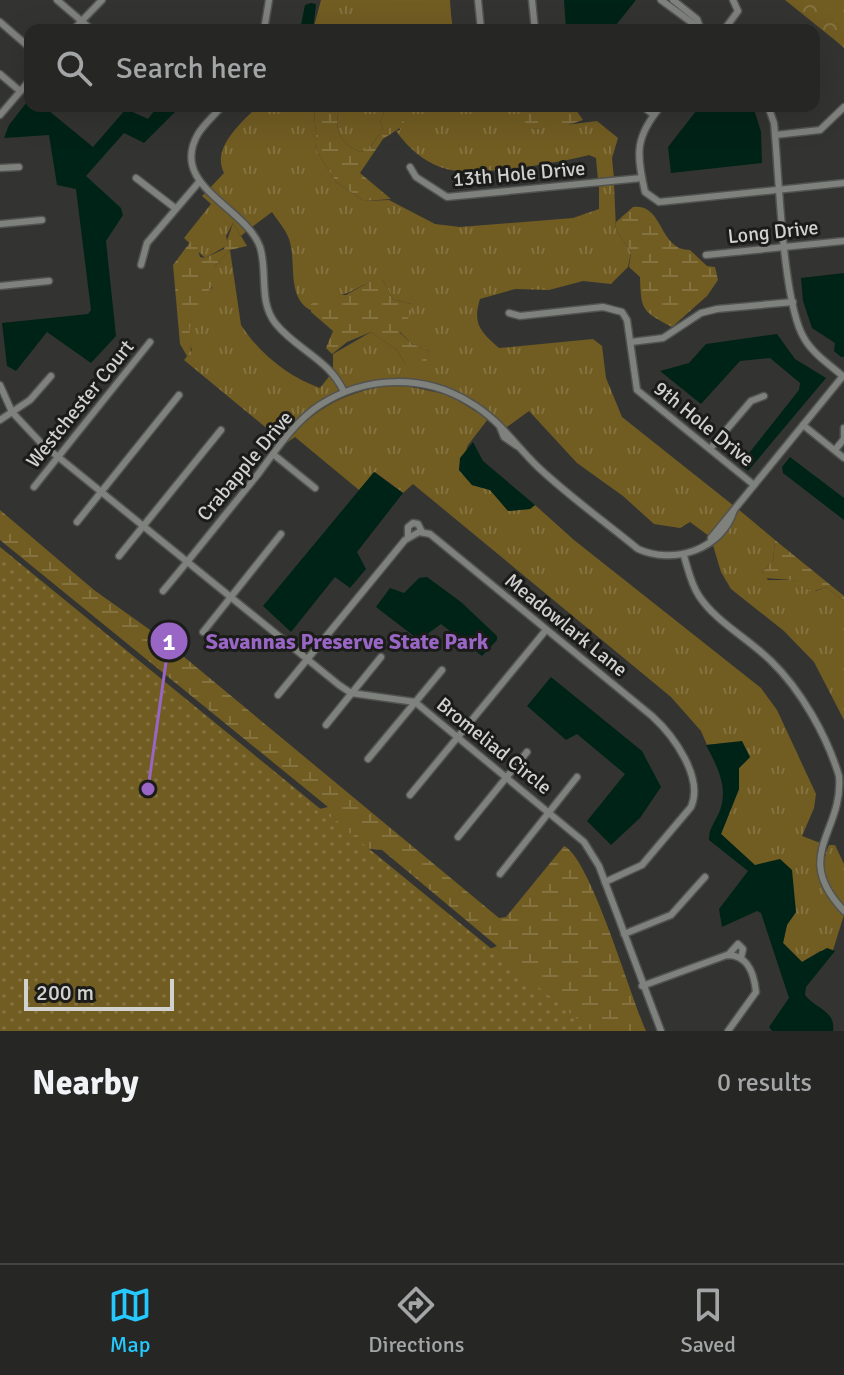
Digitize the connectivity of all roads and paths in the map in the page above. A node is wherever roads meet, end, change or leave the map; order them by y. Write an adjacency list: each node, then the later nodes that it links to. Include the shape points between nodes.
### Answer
1 (57, 0): 9 (street)
2 (102, 0): 9 (street)
3 (269, 0): 13 (street)
4 (478, 0): 14 (street)
5 (532, 0): 15 (street)
6 (661, 0): 16 (street)
7 (673, 0): 17 (street)
8 (733, 0): 18 (street, via 738,11)
9 (82, 21): 11 (street); 12 (street)
10 (0, 22): 19 (street)
11 (79, 24)
12 (85, 24)
13 (265, 24)
14 (480, 24)
15 (534, 24)
16 (694, 24)
17 (699, 24)
18 (728, 24)
19 (24, 43)
20 (0, 74): 22 (street)
21 (24, 87): 22 (street)
22 (20, 91): 28 (street)
23 (844, 107): 30 (street, via 820,130)
24 (217, 112): 36 (street, via 198,134 193,150)
25 (650, 112): 29 (street)
26 (656, 112): 29 (street)
27 (769, 112): 30 (street)
28 (0, 115)
29 (654, 115): 35 (street, via 639,137)
30 (775, 135): 38 (street)
31 (19, 167): 33 (street)
32 (410, 167): 35 (street, 13th Hole Drive, via 447,197)
33 (0, 168)
34 (136, 178): 39 (street)
35 (642, 178): 38 (street, via 645,192 659,202)
36 (199, 182): 39 (street); 55 (street, via 242,219 257,240 268,311 277,325 322,361)
37 (844, 183): 38 (street)
38 (781, 192): 43 (street)
39 (175, 208): 45 (street, via 144,246)
40 (42, 220): 41 (street)
41 (0, 224)
42 (844, 241): 43 (street, Long Drive)
43 (786, 249): 44 (street, Long Drive); 48 (street)
44 (706, 255)
45 (141, 265)
46 (49, 281): 47 (street)
47 (0, 286)
48 (793, 302): 51 (street, via 717,309 701,313 663,338); 53 (street, via 807,344)
49 (509, 313): 51 (street, 9th Hole Drive, via 615,307 627,320)
50 (150, 342): 67 (street, Westchester Court)
51 (631, 342): 64 (street, 9th Hole Drive, via 637,390)
52 (51, 376): 58 (street)
53 (843, 376): 60 (street)
54 (0, 385): 58 (street, Bromeliad Circle)
55 (344, 392): 66 (street, Crabapple Drive, via 317,407); 77 (street, Crabapple Drive, via 397,381 423,384 471,402 638,549)
56 (179, 395): 72 (street)
57 (764, 396): 64 (street, via 751,401)
58 (12, 412): 59 (street); 67 (street, Bromeliad Circle)
59 (0, 420)
60 (803, 425): 65 (street); 69 (street)
61 (844, 428): 63 (street)
62 (221, 430): 74 (street)
63 (844, 439): 65 (street)
64 (710, 449): 69 (street, 9th Hole Drive)
65 (835, 450): 68 (street)
66 (273, 454): 71 (street); 78 (street, Crabapple Drive)
67 (58, 456): 70 (street, Westchester Court); 72 (street, Bromeliad Circle)
68 (844, 458)
69 (754, 485): 77 (street, via 711,538)
70 (34, 487)
71 (315, 488)
72 (102, 492): 73 (street); 74 (street, Bromeliad Circle)
73 (77, 522)
74 (143, 526): 76 (street); 78 (street, Bromeliad Circle)
75 (281, 534): 80 (street)
76 (119, 556)
77 (684, 556): 101 (street, via 700,598 772,662 799,695 839,774 842,807 821,866 827,889)
78 (188, 562): 79 (street, Crabapple Drive); 80 (street, Bromeliad Circle)
79 (163, 591)
80 (231, 597): 82 (street); 84 (street, Bromeliad Circle)
81 (546, 630): 84 (street, Meadowlark Lane, via 422,532 408,538); 90 (street); 100 (street, Meadowlark Lane, via 659,723 693,779 691,807 650,858)
82 (203, 632)
83 (381, 657): 86 (street)
84 (307, 661): 86 (street, Bromeliad Circle); 87 (street, Meadowlark Lane)
85 (442, 670): 88 (street)
86 (351, 693): 88 (street, Bromeliad Circle); 89 (street)
87 (278, 695)
88 (415, 702): 90 (street, Bromeliad Circle); 92 (street)
89 (326, 725)
90 (457, 737): 93 (street, Bromeliad Circle); 95 (street)
91 (527, 752): 93 (street)
92 (368, 759)
93 (507, 777): 96 (street, Bromeliad Circle); 97 (street)
94 (577, 777): 96 (street)
95 (410, 795)
96 (550, 811): 98 (street); 100 (street, Bromeliad Circle, via 584,842)
97 (458, 837)
98 (500, 874)
99 (705, 877): 102 (street, via 671,915)
100 (605, 882): 102 (street, Bromeliad Circle)
101 (844, 911)
102 (624, 934): 103 (street, Bromeliad Circle)
103 (642, 986): 104 (street, Bromeliad Circle); 105 (street, via 728,955 741,958 751,972 755,995)
104 (661, 1031)
105 (728, 1031)

